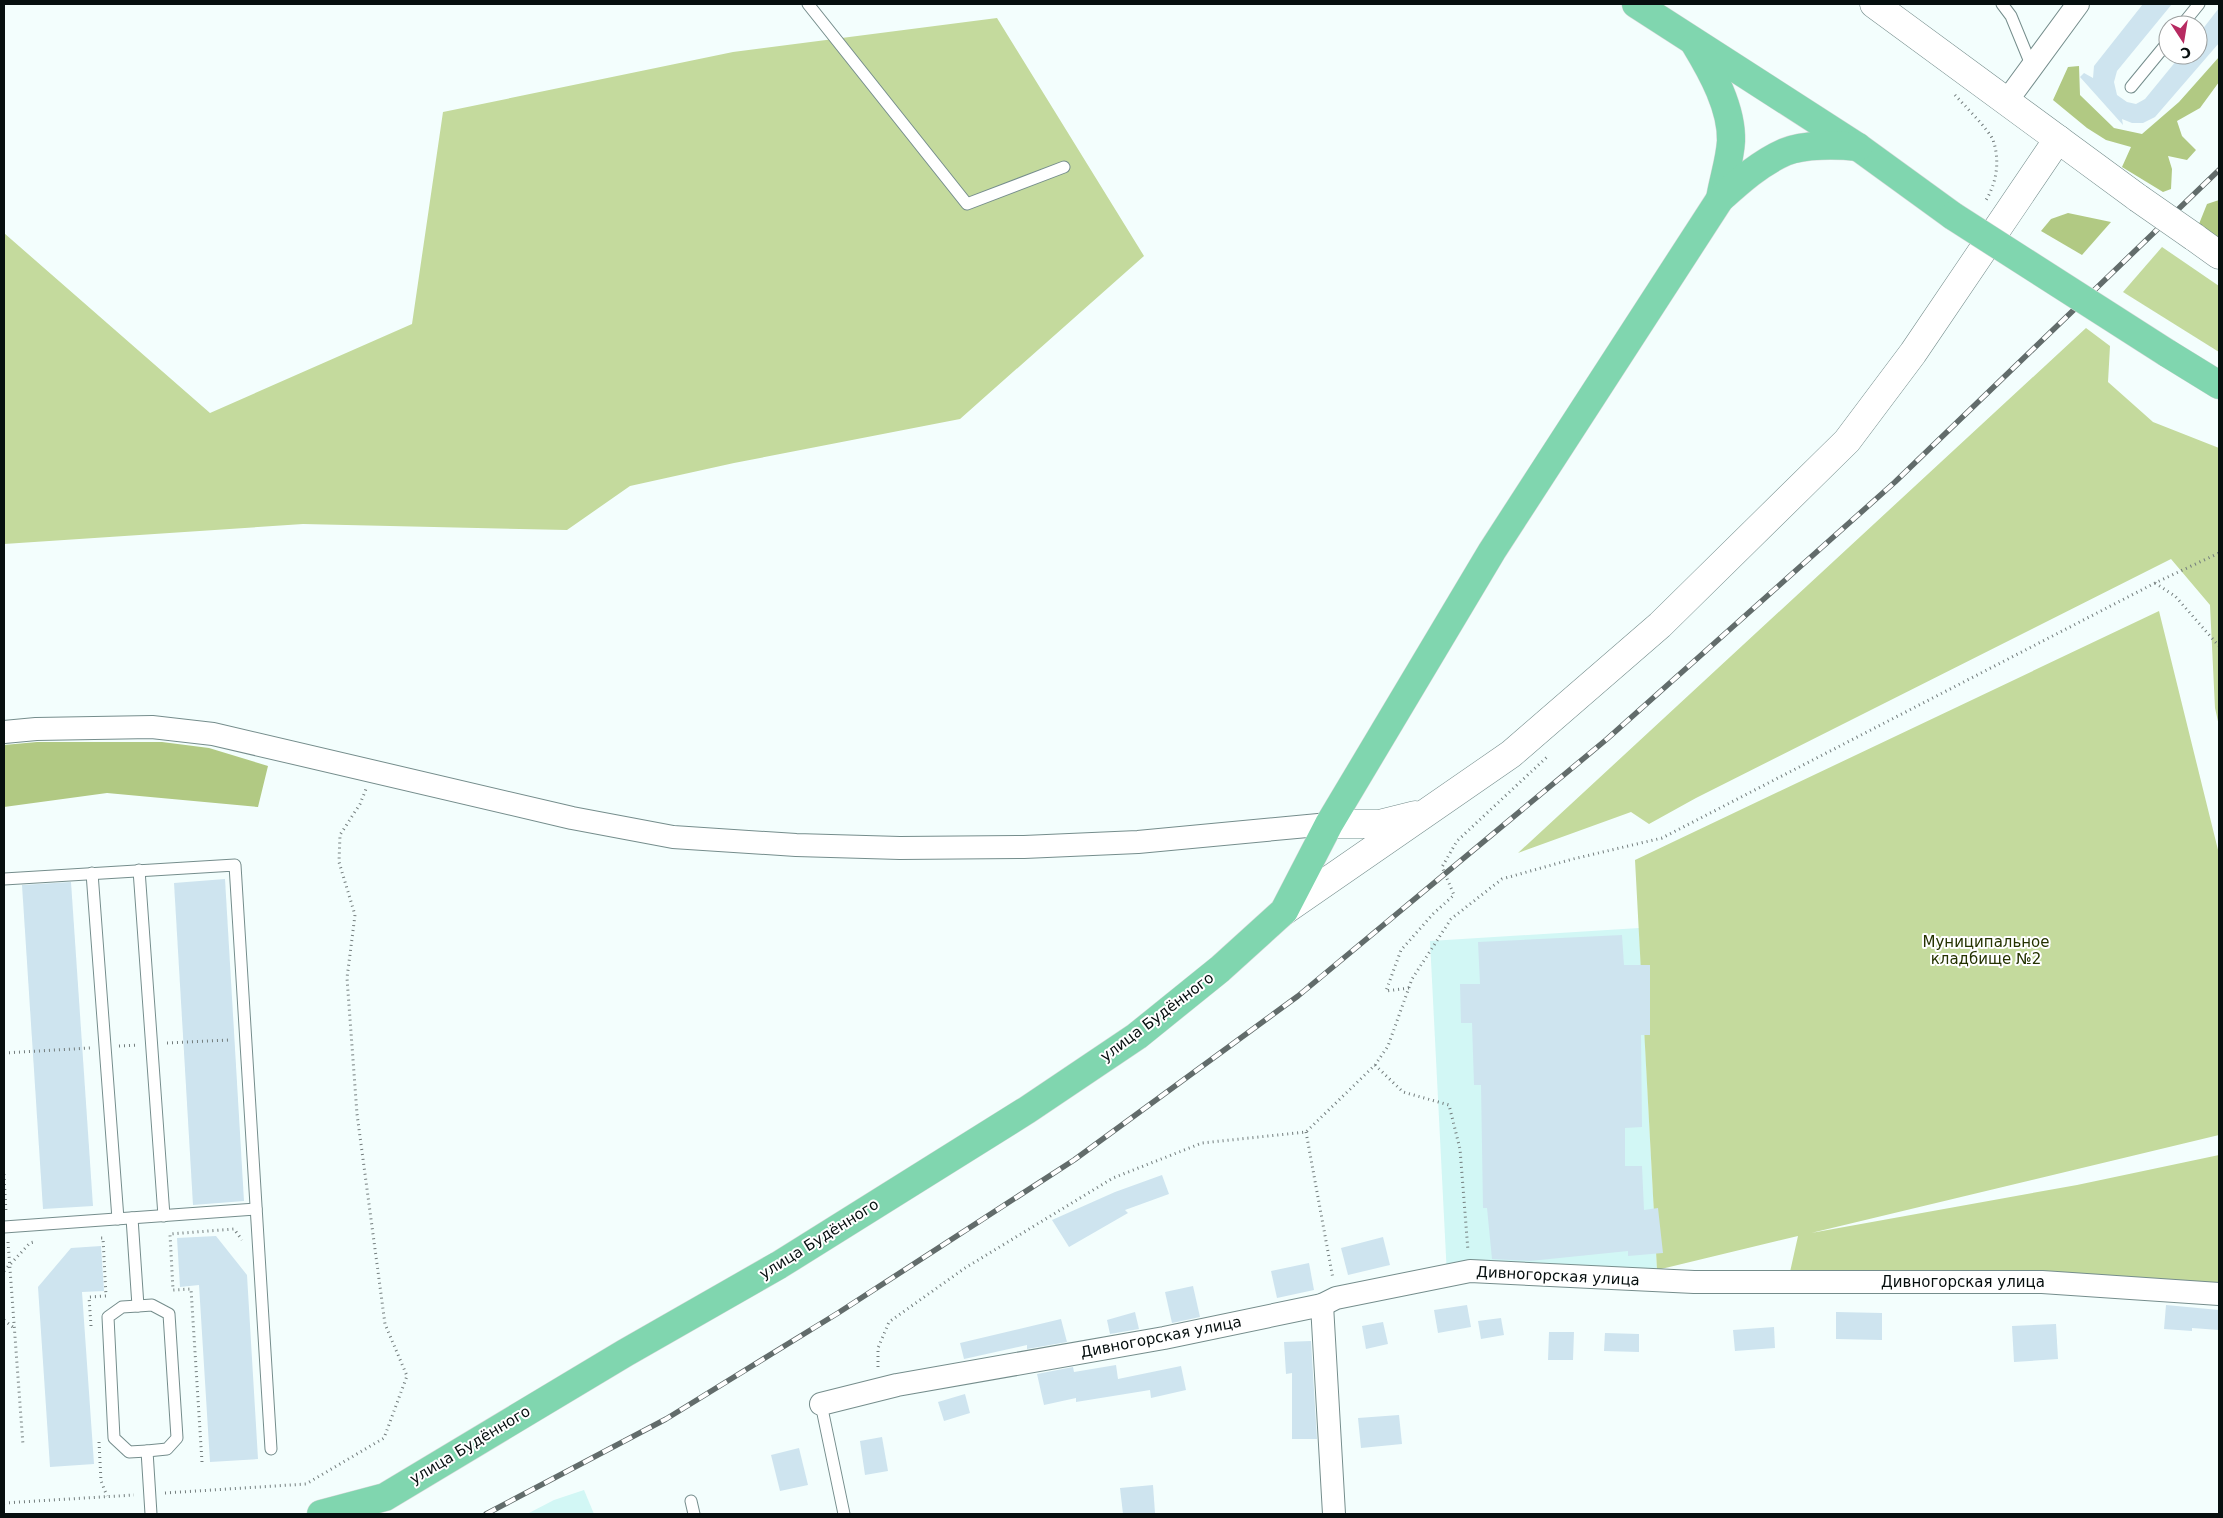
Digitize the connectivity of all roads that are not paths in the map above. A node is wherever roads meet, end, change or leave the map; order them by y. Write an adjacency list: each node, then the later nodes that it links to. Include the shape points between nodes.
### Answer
1 (808, 4): 16 (lane, via 967,204)
2 (1636, 4): 9 (main road)
3 (1668, 4): 18 (main road, via 1775,70)
4 (1874, 4): 13 (street)
5 (2002, 4): 11 (lane, via 2011,16)
6 (2078, 4): 11 (street)
7 (2199, 4): 8 (lane)
8 (2190, 15)
9 (1694, 36): 15 (main road); 17 (main road, via 1725,102 1731,141)
10 (2158, 54): 12 (lane)
11 (2032, 68): 13 (street)
12 (2131, 87)
13 (2006, 102): 14 (street)
14 (2058, 139): 19 (street, bridge); 24 (street, via 1912,353 1847,441 1660,625 1511,754)
15 (1858, 147): 17 (main road, via 1832,145 1787,151 1754,170); 18 (main road)
16 (1064, 167)
17 (1720, 199): 25 (main road, via 1492,551)
18 (1968, 208): 20 (main road, bridge)
19 (2219, 254)
20 (2172, 347): 21 (main road); 22 (main road)
21 (2219, 366)
22 (2219, 385)
23 (4, 732): 25 (street, via 152,727 213,734 572,818 673,837 796,845 1024,848 1138,842)
24 (1431, 811): 25 (street, via 1379,824); 29 (street)
25 (1329, 824): 29 (main road)
26 (139, 870): 27 (lane); 30 (lane, via 235,864); 31 (lane)
27 (92, 873): 28 (lane); 33 (lane)
28 (4, 879)
29 (1284, 911): 43 (main road, улица Будённого, via 1220,969 1137,1036 928,1172 779,1265 385,1496)
30 (256, 1210): 31 (lane); 39 (lane)
31 (164, 1216): 32 (lane)
32 (132, 1218): 33 (lane); 37 (lane)
33 (118, 1219): 34 (lane)
34 (6, 1227)
35 (2219, 1294): 36 (street, Дивногорская улица, via 2042,1282 1694,1282 1470,1271)
36 (1329, 1302): 38 (street, Дивногорская улица, via 1164,1338 879,1389); 46 (street)
37 (138, 1306): 40 (lane, via 152,1305 169,1314 177,1438 167,1449); 40 (lane, via 122,1307 108,1317 114,1438 129,1452)
38 (821, 1404): 45 (lane)
39 (271, 1449)
40 (147, 1451): 42 (lane)
41 (691, 1501): 44 (lane)
42 (151, 1514)
43 (321, 1514)
44 (694, 1514)
45 (844, 1514)
46 (1334, 1514)

